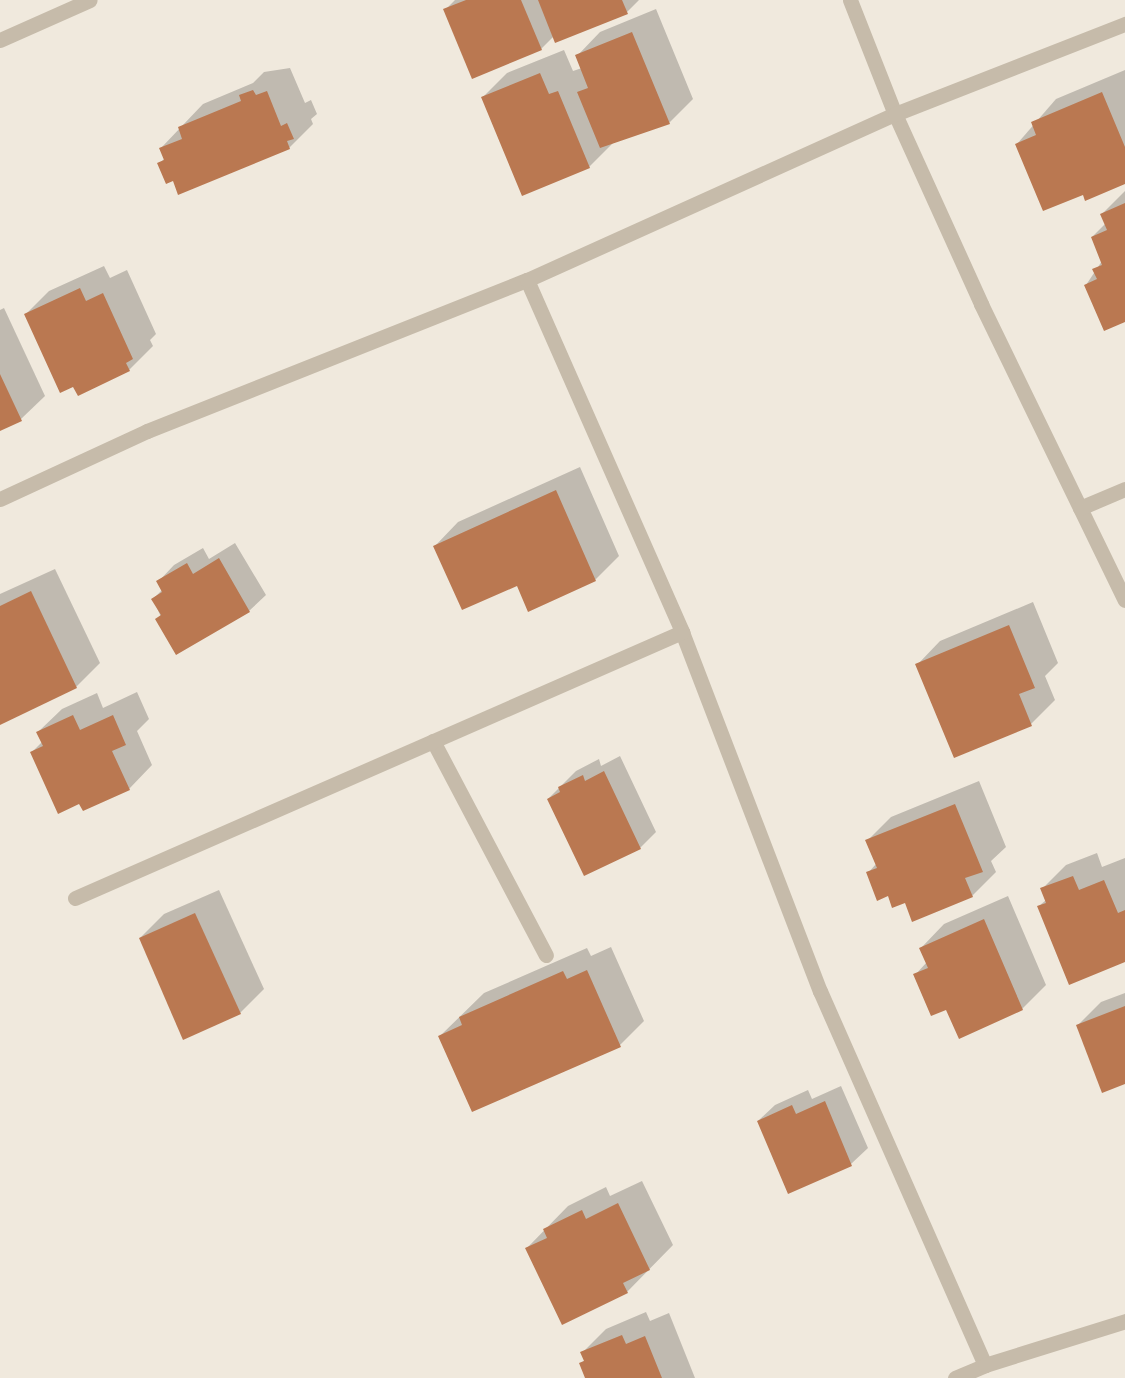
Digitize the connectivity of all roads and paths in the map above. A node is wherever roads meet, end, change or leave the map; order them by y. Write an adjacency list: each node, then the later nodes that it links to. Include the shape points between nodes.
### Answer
1 (90, 0): 4 (street)
2 (850, 0): 5 (street)
3 (1125, 24): 5 (street)
4 (0, 40)
5 (895, 114): 6 (street); 9 (street)
6 (527, 280): 8 (street, via 147,431); 11 (street)
7 (1125, 489): 9 (street)
8 (0, 499)
9 (1080, 508): 10 (street)
10 (1125, 600)
11 (682, 632): 12 (street); 16 (street, via 820,991)
12 (433, 741): 13 (street); 14 (street)
13 (75, 898)
14 (546, 955)
15 (1125, 1321): 16 (street)
16 (985, 1365): 17 (street)
17 (956, 1378)

